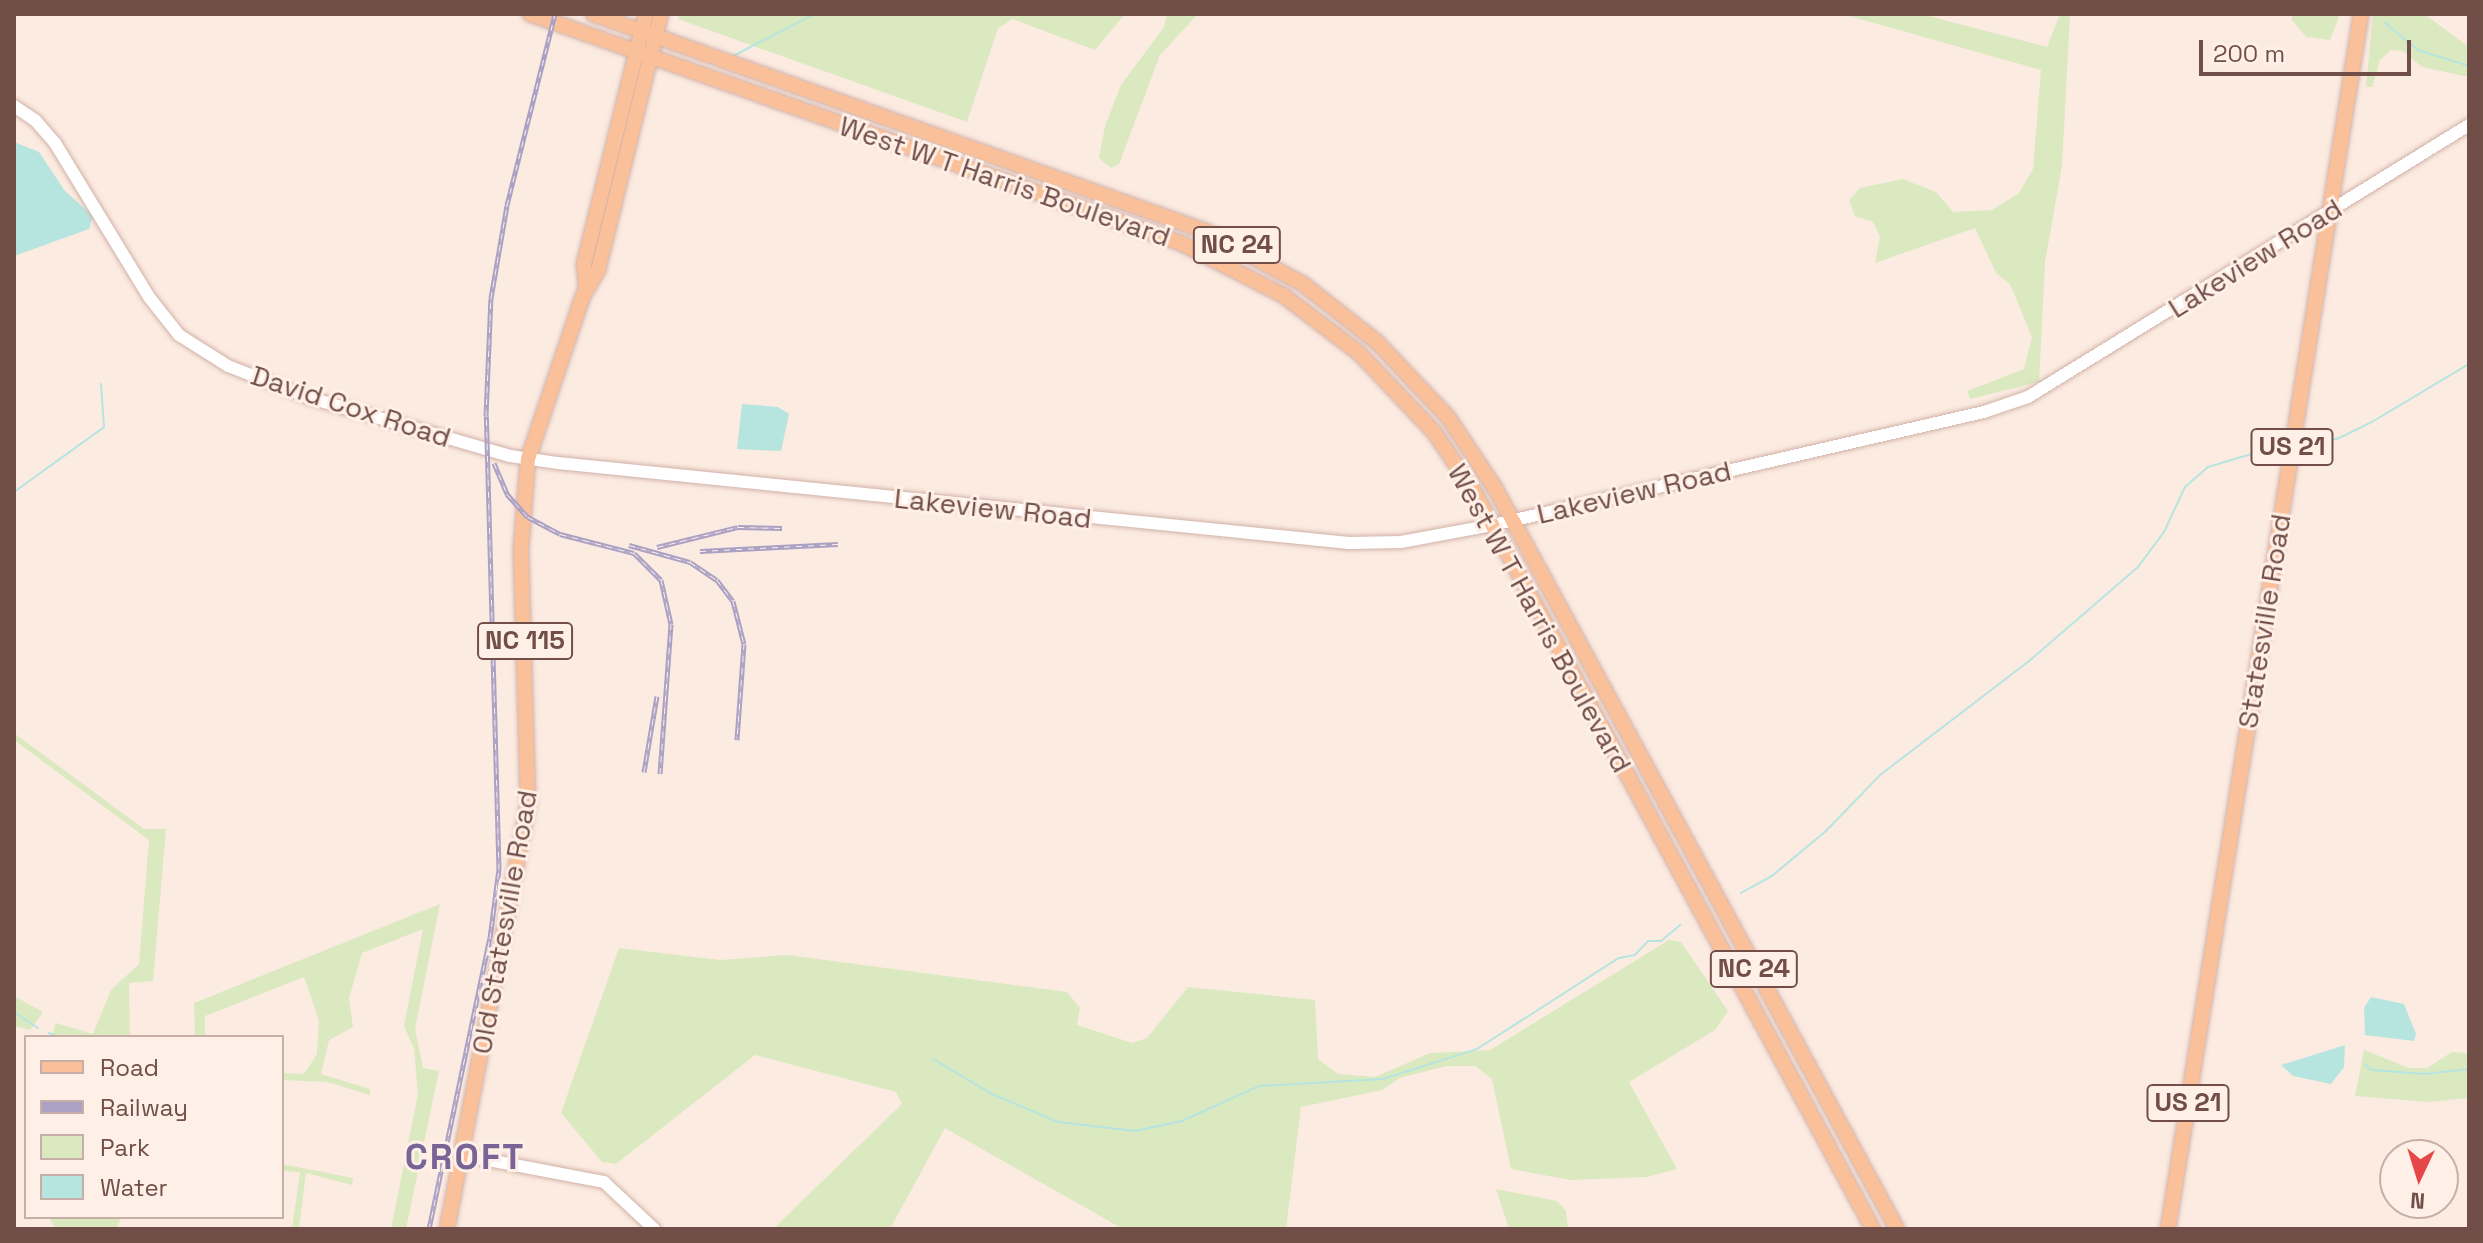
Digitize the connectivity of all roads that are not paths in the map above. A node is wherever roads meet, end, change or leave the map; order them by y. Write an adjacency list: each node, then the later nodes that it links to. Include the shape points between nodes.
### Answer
1 (530, 14): 7 (main road, West W T Harris Boulevard / NC 24)
2 (593, 14): 6 (main road, West W T Harris Boulevard / NC 24)
3 (646, 14): 6 (main road, Old Statesville Road / NC 115)
4 (661, 14): 6 (main road, Old Statesville Road / NC 115)
5 (2361, 14): 11 (main road, Statesville Road / US 21)
6 (649, 34): 7 (main road, Old Statesville Road / NC 115); 13 (main road, West W T Harris Boulevard / NC 24, via 1147,208)
7 (644, 54): 10 (main road, Old Statesville Road / NC 115); 12 (main road, West W T Harris Boulevard / NC 24); 15 (main road, Old Statesville Road / NC 115)
8 (14, 106): 17 (main road, David Cox Road, via 55,143 158,310 189,343 228,366 307,397)
9 (2469, 125): 11 (main road, Lakeview Road)
10 (615, 141): 15 (main road); 15 (main road, Old Statesville Road / NC 115, via 584,264)
11 (2330, 210): 18 (main road, Lakeview Road, via 2075,373 2028,397 1984,412); 25 (main road, Statesville Road / US 21)
12 (1100, 214): 13 (main road, via 1225,250); 14 (main road, West W T Harris Boulevard / NC 24)
13 (1245, 249): 16 (main road, West W T Harris Boulevard / NC 24)
14 (1229, 264): 16 (main road, via 1243,261 1258,267); 19 (main road, West W T Harris Boulevard / NC 24, via 1310,314 1386,378 1440,441)
15 (589, 283): 17 (main road, Old Statesville Road / NC 115)
16 (1360, 326): 18 (main road, West W T Harris Boulevard / NC 24, via 1448,417)
17 (528, 459): 19 (main road, Lakeview Road, via 1349,543 1401,542); 20 (main road, Old Statesville Road / NC 115, via 521,523 528,803)
18 (1514, 520): 19 (main road, Lakeview Road); 24 (main road, West W T Harris Boulevard / NC 24)
19 (1493, 525): 23 (main road, West W T Harris Boulevard / NC 24)
20 (462, 1155): 21 (main road, Old Statesville Road / NC 115); 22 (main road, via 604,1182)
21 (447, 1229)
22 (654, 1229)
23 (1873, 1229)
24 (1897, 1229)
25 (2168, 1229)

